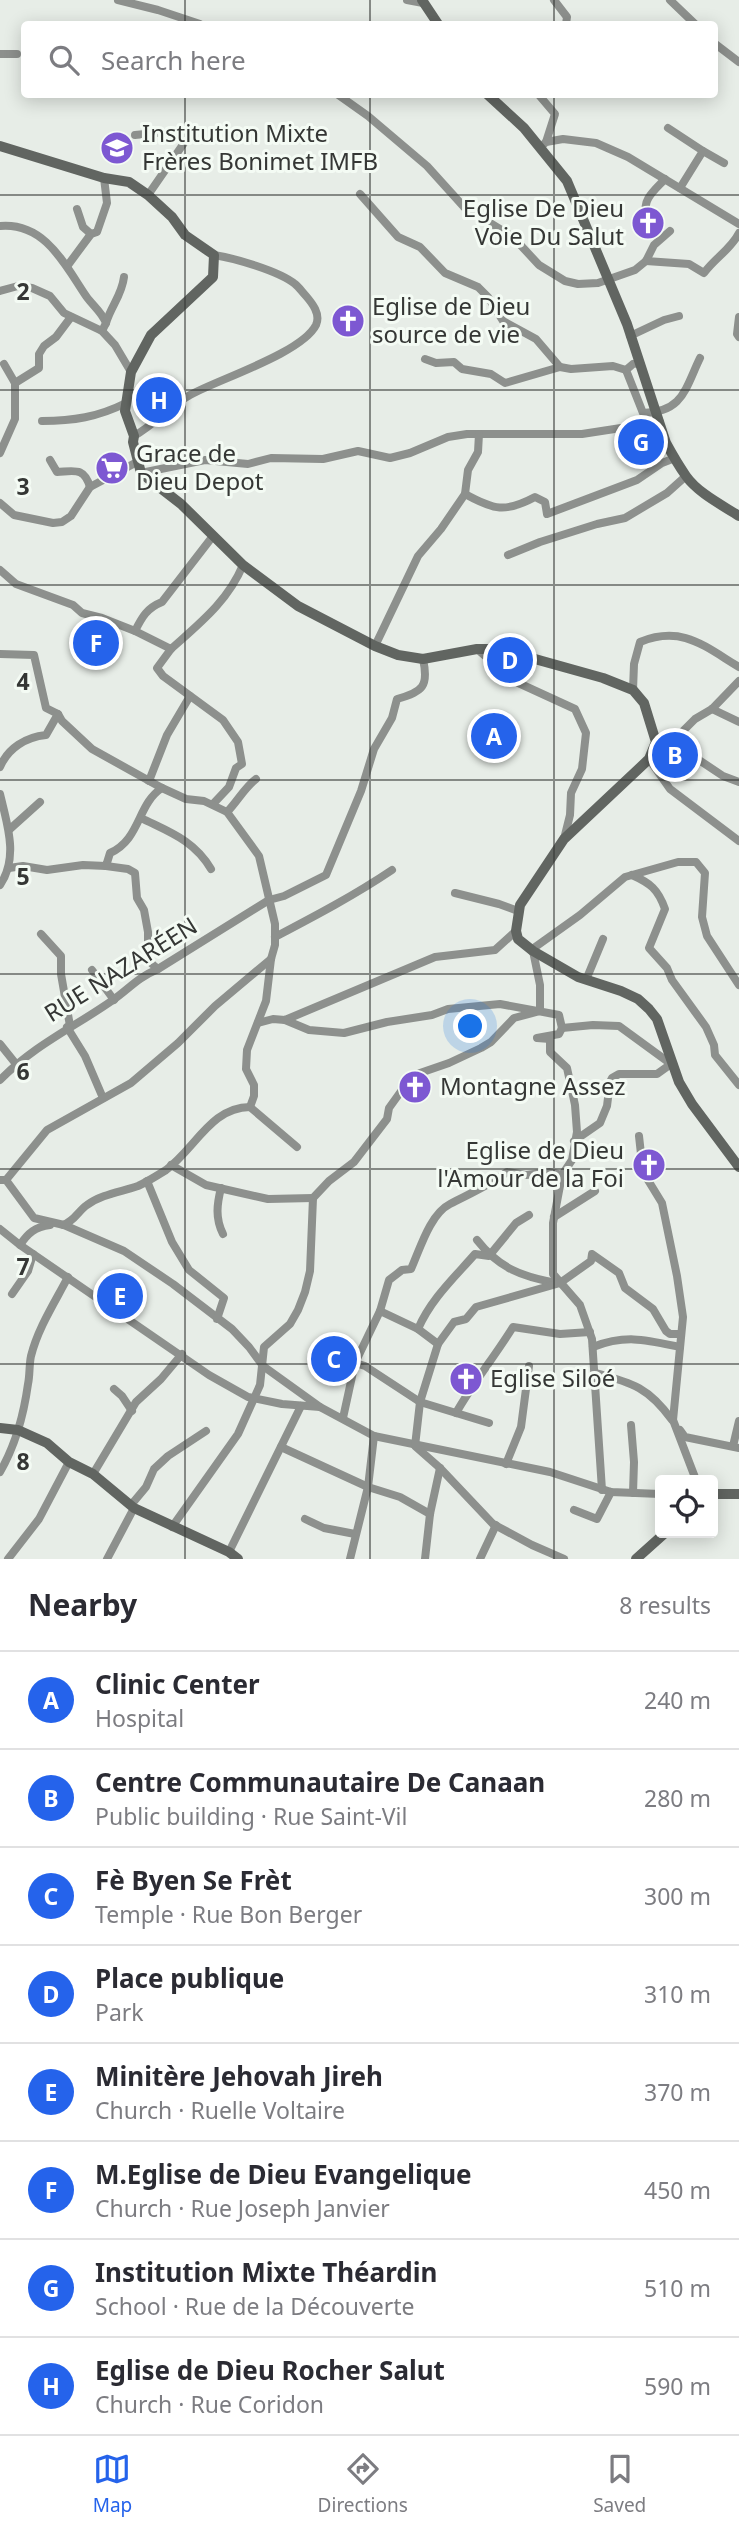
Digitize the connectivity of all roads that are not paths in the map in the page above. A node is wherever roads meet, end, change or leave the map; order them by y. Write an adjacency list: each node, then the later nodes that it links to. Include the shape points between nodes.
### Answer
1 (118, 0): 6 (street)
2 (407, 0): 5 (street)
3 (554, 0): 8 (street)
4 (670, 0): 9 (street)
5 (423, 1): 7 (street)
6 (191, 21)
7 (436, 21)
8 (566, 21)
9 (692, 21)
10 (718, 45): 13 (street)
11 (0, 54): 12 (street)
12 (17, 54)
13 (739, 62)
14 (343, 98): 39 (street, via 417,157 464,207 513,237 551,273 578,284)
15 (492, 98): 19 (street)
16 (541, 98): 19 (street, via 555,114)
17 (668, 128): 21 (street)
18 (135, 135): 27 (street, via 159,131 184,143)
19 (543, 145): 24 (street, via 563,139 596,143); 39 (street, via 568,181)
20 (0, 146): 23 (street)
21 (703, 151): 22 (street); 25 (street)
22 (724, 163)
23 (104, 178): 27 (street, via 129,182); 34 (street, via 107,203 97,232)
24 (666, 179): 25 (street); 29 (street, via 647,200)
25 (680, 188): 30 (street)
26 (360, 194): 51 (street, via 398,237 420,247 445,273 478,286 503,321 536,340)
27 (148, 195): 35 (street, via 186,235)
28 (77, 209): 34 (street, via 83,227)
29 (647, 214)
30 (739, 224)
31 (0, 226): 37 (street, via 31,231)
32 (670, 231): 36 (street, via 654,245)
33 (739, 233): 36 (street, via 704,273 689,264)
34 (91, 234): 37 (street)
35 (214, 255): 53 (street, via 213,277 152,335); 59 (street, via 294,283 312,303 318,316 316,325 306,337 269,360 189,395)
36 (646, 261): 39 (street)
37 (68, 265): 44 (street, via 103,314)
38 (124, 277): 44 (street)
39 (610, 281): 45 (street)
40 (1, 289): 42 (street, via 18,286 41,291)
41 (679, 316): 45 (street)
42 (71, 317): 44 (street); 54 (street, via 44,346 39,368)
43 (739, 317): 46 (street)
44 (104, 327): 53 (street)
45 (630, 336): 49 (street)
46 (739, 337)
47 (699, 358): 56 (street, via 679,401)
48 (425, 359): 51 (street, via 454,362 505,383)
49 (639, 363): 52 (street); 56 (street)
50 (4, 364): 54 (street)
51 (560, 367): 52 (street)
52 (626, 370): 56 (street, via 643,413)
53 (131, 372): 55 (street)
54 (16, 383): 60 (street, via 15,419)
55 (126, 403): 57 (street, via 79,420); 59 (street)
56 (658, 417): 58 (street, via 582,434); 62 (street)
57 (42, 421)
58 (479, 434): 64 (street, via 448,437 390,458 358,451 323,459 271,458 248,464 205,460); 67 (street)
59 (134, 436): 61 (street)
60 (0, 453)
61 (137, 456): 64 (street); 66 (street, via 137,461)
62 (675, 458): 65 (street); 67 (street, via 637,480 547,514 545,502 535,497 507,509)
63 (50, 460): 66 (street, via 57,472 82,472)
64 (141, 473): 70 (street)
65 (686, 476): 69 (street); 71 (street, via 625,518)
66 (90, 487): 68 (street, via 62,522 15,515)
67 (465, 494): 75 (street, via 418,556)
68 (0, 503)
69 (739, 516)
70 (214, 536): 72 (street); 74 (street, via 162,602 144,613)
71 (508, 555)
72 (243, 565): 75 (street, via 298,606); 76 (street, via 235,585 212,612)
73 (0, 570): 74 (street, via 16,584)
74 (135, 631): 76 (street)
75 (375, 646): 79 (street)
76 (171, 649): 83 (street, via 157,668)
77 (477, 649): 79 (street); 82 (street, via 499,649); 101 (street, via 514,681 575,709 586,733)
78 (0, 654): 85 (street, via 34,655 46,708)
79 (423, 659): 110 (street, RUE NAZARÉEN, via 427,676 421,690 397,699 326,875)
80 (739, 667): 82 (street, via 698,641 658,634 640,642)
81 (739, 681): 84 (street)
82 (633, 690): 87 (street, via 644,703)
83 (190, 696): 92 (street, via 167,735); 97 (street, via 223,720 238,742 242,764)
84 (712, 709): 86 (street); 88 (street)
85 (58, 714): 90 (street, via 46,735 20,743); 92 (street, via 92,749)
86 (739, 722)
87 (656, 742): 88 (street); 89 (street)
88 (672, 742): 93 (street)
89 (649, 759): 101 (street); 102 (street, via 670,789)
90 (0, 767)
91 (256, 779): 98 (street)
92 (149, 781): 94 (street)
93 (739, 782)
94 (162, 788): 97 (street); 99 (street)
95 (0, 794): 100 (street)
96 (40, 802): 100 (street)
97 (213, 804): 98 (street)
98 (227, 812): 110 (street, via 260,856)
99 (141, 818): 103 (street, via 123,847 110,853); 105 (street, via 186,839)
100 (10, 829): 104 (street)
101 (564, 839): 111 (street)
102 (739, 841)
103 (106, 866): 104 (street); 118 (street, via 135,873 148,953)
104 (9, 868): 108 (street)
105 (211, 869)
106 (392, 870): 114 (street)
107 (632, 875): 116 (street); 121 (street, via 678,862 698,864 705,873 702,917 707,936); 132 (street, via 652,884 665,909 649,948 706,1027 715,1055)
108 (0, 885)
109 (455, 893): 111 (street)
110 (269, 900): 114 (street); 118 (street, RUE NAZARÉEN)
111 (518, 911): 112 (street)
112 (516, 931): 116 (street); 124 (street, via 495,950 435,957)
113 (41, 933): 126 (street, via 61,956)
114 (275, 937): 117 (street)
115 (603, 939): 120 (street)
116 (532, 951): 120 (street); 123 (street)
117 (271, 959): 125 (street); 133 (street, via 131,1083)
118 (158, 969): 122 (street, RUE NAZARÉEN, via 140,977)
119 (92, 970): 122 (street)
120 (586, 980): 130 (street, via 621,991 649,1009 657,1019)
121 (739, 985)
122 (114, 1000): 126 (street, RUE NAZARÉEN)
123 (540, 1011): 124 (street, via 500,1004 448,1009 344,1033 309,1030); 127 (street, via 559,1016); 145 (street, via 514,1018 491,1042 407,1083 354,1162)
124 (285, 1020): 125 (street)
125 (258, 1023): 134 (street, via 247,1050 246,1069 254,1085)
126 (69, 1027): 129 (street, RUE NAZARÉEN); 133 (street)
127 (562, 1028): 130 (street, via 619,1026); 136 (street, via 559,1034 537,1038 550,1039 550,1052 567,1068 575,1105)
128 (0, 1044): 129 (street)
129 (16, 1064): 131 (street, RUE NAZARÉEN)
130 (671, 1064): 136 (street, via 657,1074 612,1077 600,1123); 139 (street, via 692,1104)
131 (0, 1080)
132 (739, 1084)
133 (103, 1098): 141 (street, via 47,1130)
134 (250, 1107): 137 (street); 138 (street, via 218,1116)
135 (639, 1136): 162 (street, via 643,1171 662,1203 670,1238 683,1318)
136 (574, 1142): 140 (street, via 572,1160)
137 (297, 1147)
138 (171, 1165): 142 (street); 143 (street, via 206,1185)
139 (739, 1167)
140 (562, 1175): 147 (street); 158 (street, via 507,1172 448,1204 425,1234 411,1269 389,1279)
141 (3, 1180): 148 (street, via 34,1218)
142 (147, 1181): 148 (street, via 87,1205); 159 (street, via 172,1242 190,1270 224,1297)
143 (221, 1188): 145 (street, via 268,1199); 150 (street, via 217,1205)
144 (595, 1191): 147 (street)
145 (313, 1198): 168 (street, via 305,1292 290,1324 264,1347)
146 (530, 1215): 154 (street, via 516,1223)
147 (554, 1217): 156 (street, via 553,1274)
148 (64, 1225): 152 (street, via 38,1226); 159 (street, via 124,1251)
149 (0, 1229): 152 (street)
150 (223, 1234)
151 (477, 1240): 154 (street)
152 (20, 1245): 153 (street)
153 (33, 1254): 155 (street); 157 (street)
154 (489, 1256): 156 (street, via 528,1278); 160 (street, via 475,1254 439,1293)
155 (68, 1277): 166 (street); 184 (street, via 52,1303 32,1355)
156 (560, 1283): 161 (street, via 580,1305); 162 (street, via 591,1261 592,1255 619,1273 625,1288 653,1309 666,1331); 163 (street, via 476,1307 466,1319 454,1322)
157 (12, 1294)
158 (380, 1311): 160 (street); 167 (street)
159 (217, 1319): 168 (street, via 241,1338)
160 (418, 1329): 163 (street)
161 (590, 1332): 164 (street); 177 (street, via 560,1334 513,1327)
162 (681, 1334): 165 (street)
163 (438, 1344): 173 (street)
164 (593, 1347): 165 (street, via 626,1339); 170 (street)
165 (680, 1347): 179 (street)
166 (182, 1354): 172 (street); 176 (street)
167 (355, 1363): 173 (street); 178 (street)
168 (263, 1366): 172 (street); 175 (street)
169 (530, 1366): 191 (street, via 521,1427)
170 (596, 1373): 179 (street, via 639,1386); 197 (street, via 598,1453)
171 (114, 1389): 176 (street)
172 (254, 1399): 174 (street); 207 (street, via 238,1434)
173 (420, 1402): 177 (street); 187 (street)
174 (301, 1406): 175 (street); 188 (street)
175 (320, 1408): 178 (street)
176 (132, 1411): 194 (street)
177 (456, 1413): 181 (street)
178 (343, 1418): 186 (street)
179 (673, 1420): 189 (street, via 685,1437); 195 (street)
180 (739, 1421): 189 (street)
181 (489, 1423)
182 (631, 1425): 198 (street)
183 (0, 1428): 184 (street)
184 (18, 1430): 190 (street, via 47,1443); 193 (street)
185 (206, 1430): 202 (street, via 154,1469)
186 (374, 1436): 187 (street); 196 (street)
187 (415, 1446): 191 (street); 192 (street)
188 (281, 1447): 196 (street); 210 (street)
189 (736, 1447)
190 (69, 1462): 194 (street); 211 (street, via 39,1519)
191 (506, 1464): 197 (street, via 550,1472)
192 (440, 1468): 204 (street); 206 (street)
193 (0, 1472)
194 (93, 1474): 202 (street)
195 (694, 1475)
196 (368, 1487): 204 (street, via 400,1497); 208 (street)
197 (607, 1491): 198 (street); 203 (street, via 597,1519)
198 (633, 1493): 199 (street)
199 (655, 1494)
200 (718, 1494): 201 (street)
201 (739, 1494)
202 (133, 1507): 207 (street); 212 (street)
203 (574, 1510)
204 (430, 1514): 214 (street)
205 (305, 1519): 208 (street)
206 (496, 1525): 215 (street); 216 (street)
207 (172, 1527): 210 (street)
208 (355, 1534): 213 (street)
209 (659, 1538): 217 (street)
210 (233, 1556)
211 (8, 1559)
212 (107, 1559)
213 (350, 1559)
214 (425, 1559)
215 (480, 1559)
216 (564, 1559)
217 (636, 1559)

